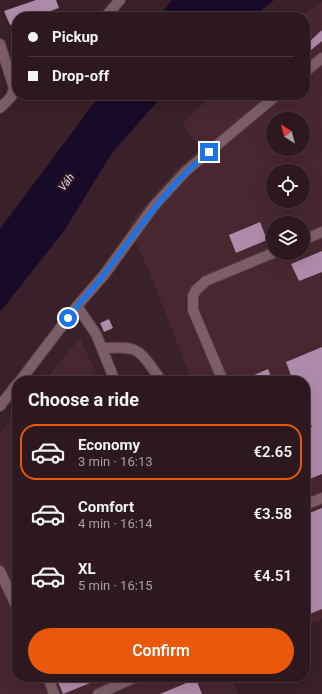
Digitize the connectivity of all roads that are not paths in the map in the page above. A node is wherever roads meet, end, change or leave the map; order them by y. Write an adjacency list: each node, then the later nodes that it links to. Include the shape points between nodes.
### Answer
1 (120, 0): 2 (street)
2 (109, 12)
3 (0, 44): 5 (street)
4 (322, 58): 6 (street)
5 (12, 68)
6 (310, 68)
7 (12, 93): 9 (street)
8 (271, 100): 13 (street, via 186,170 154,206 104,275)
9 (0, 108)
10 (322, 232): 11 (street)
11 (310, 237)
12 (266, 256): 18 (street, via 206,281 193,296 193,310)
13 (77, 306): 14 (street, via 96,334); 15 (street)
14 (102, 348): 16 (street); 17 (street, via 126,347 140,352)
15 (24, 376)
16 (113, 376)
17 (158, 376)
18 (221, 376)
19 (12, 390): 20 (street)
20 (0, 406)
21 (322, 498): 22 (street)
22 (310, 504)
23 (0, 571): 24 (street)
24 (12, 597)
25 (50, 682): 27 (street)
26 (125, 682): 28 (street)
27 (54, 694)
28 (98, 694)

